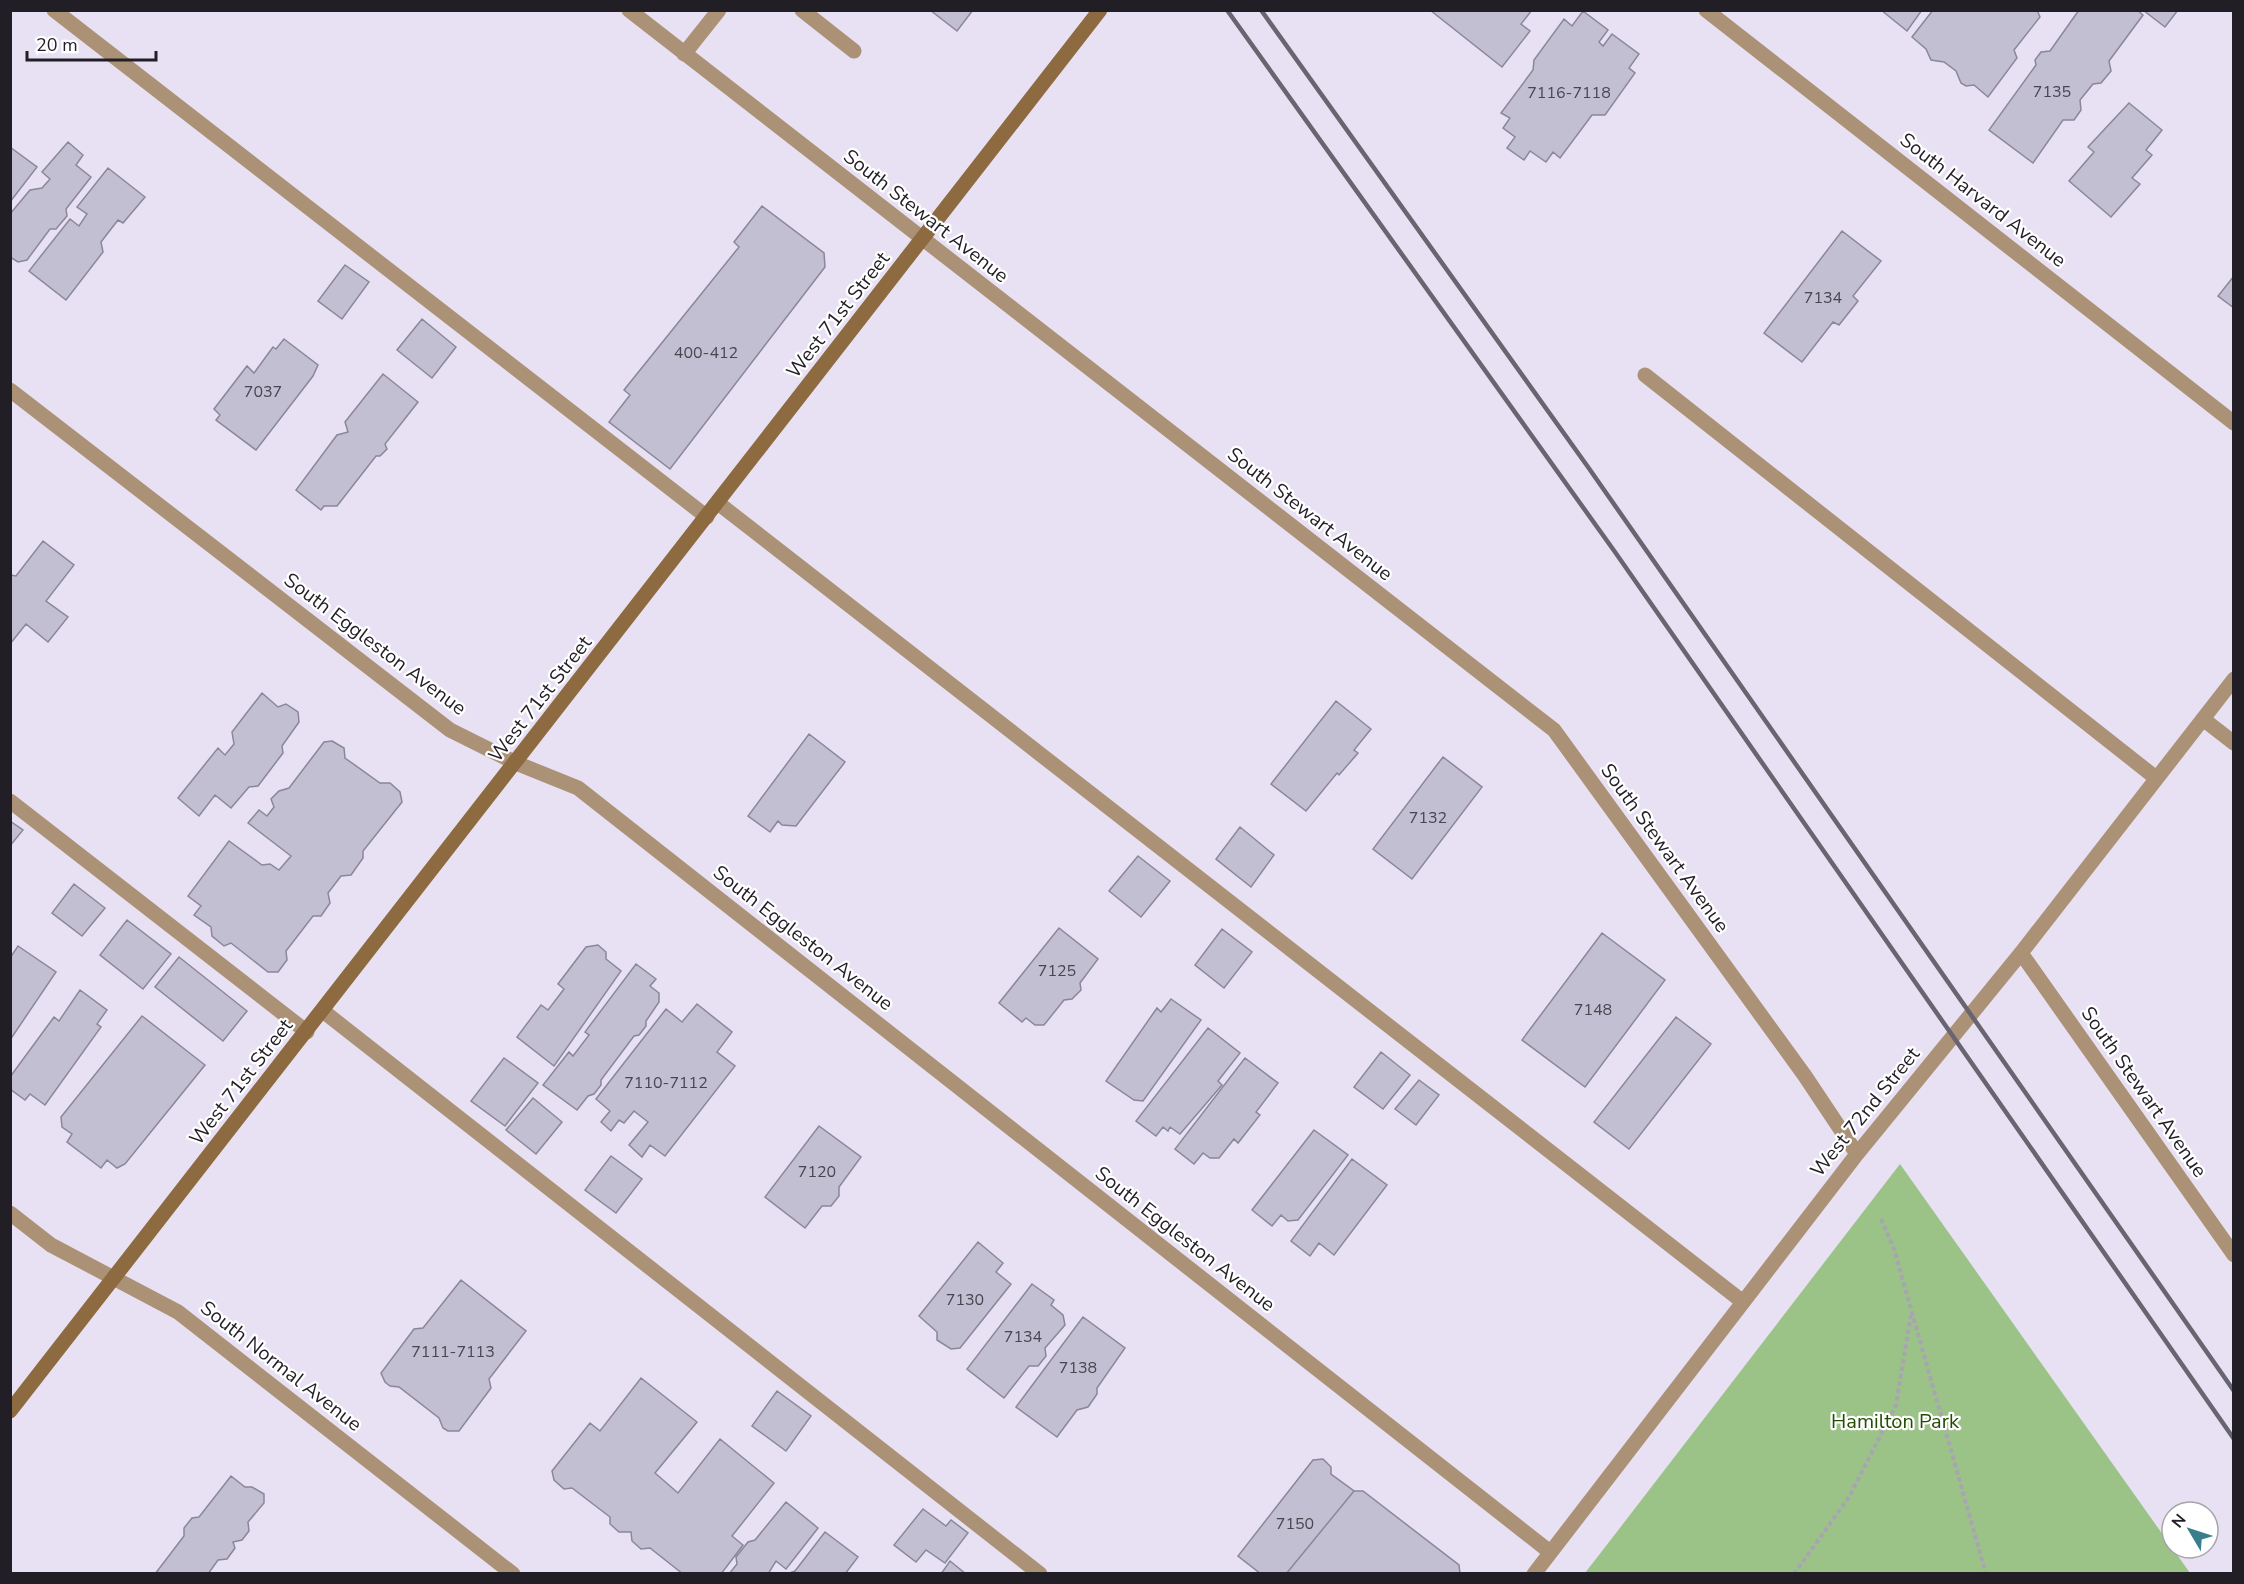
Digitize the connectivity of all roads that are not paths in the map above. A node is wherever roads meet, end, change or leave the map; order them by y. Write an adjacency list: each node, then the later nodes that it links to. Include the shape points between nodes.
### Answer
1 (54, 10): 14 (street)
2 (629, 10): 8 (street, South Stewart Avenue)
3 (719, 10): 8 (street)
4 (802, 10): 7 (street)
5 (1100, 10): 9 (main road, West 71st Street)
6 (1706, 10): 12 (street, South Harvard Avenue)
7 (854, 51)
8 (684, 54): 9 (street, South Stewart Avenue)
9 (923, 240): 13 (main road, West 71st Street); 24 (street, South Stewart Avenue, via 1554,730 1805,1076)
10 (1645, 375): 19 (street)
11 (10, 390): 18 (street, South Eggleston Avenue, via 450,730)
12 (2234, 423)
13 (718, 503): 14 (main road, West 71st Street); 28 (street)
14 (707, 517): 18 (main road, West 71st Street)
15 (2234, 679): 16 (street, West 72nd Street)
16 (2203, 719): 17 (street); 19 (street, West 72nd Street)
17 (2234, 743)
18 (516, 763): 22 (main road, West 71st Street); 30 (street, South Eggleston Avenue, via 578,788)
19 (2156, 778): 21 (street, West 72nd Street)
20 (10, 801): 23 (street)
21 (2021, 952): 24 (street, West 72nd Street); 26 (street, South Stewart Avenue)
22 (323, 1011): 23 (main road, West 71st Street); 32 (street)
23 (307, 1032): 27 (main road, West 71st Street)
24 (1857, 1154): 28 (street, West 72nd Street)
25 (10, 1213): 27 (street, South Normal Avenue, via 51,1245)
26 (2234, 1255)
27 (114, 1278): 29 (main road, West 71st Street); 31 (street, South Normal Avenue, via 178,1312)
28 (1743, 1302): 30 (street, West 72nd Street)
29 (10, 1411)
30 (1550, 1552): 33 (street, West 72nd Street)
31 (513, 1574)
32 (1040, 1574)
33 (1534, 1574)

